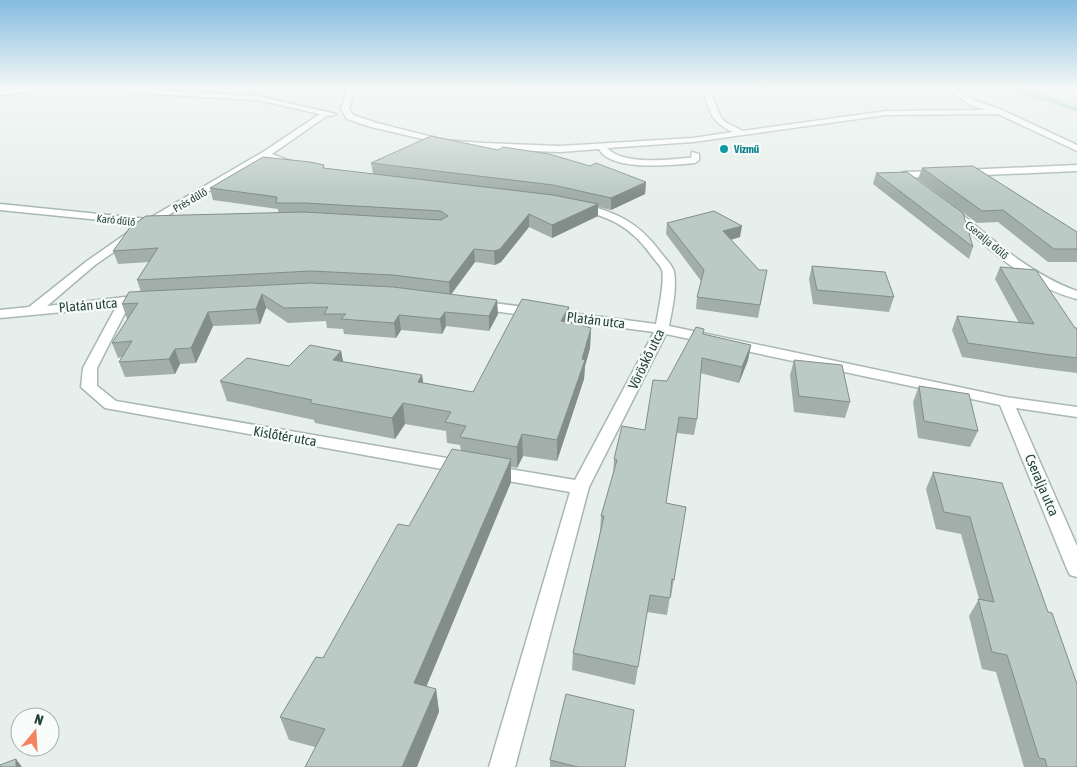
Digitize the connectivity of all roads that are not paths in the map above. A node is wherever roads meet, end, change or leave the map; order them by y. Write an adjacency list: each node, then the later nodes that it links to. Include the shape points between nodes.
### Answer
1 (316, 123): 9 (street, Prés dűlő)
2 (370, 123): 7 (street, via 444,142 483,146 560,149)
3 (721, 123): 6 (street)
4 (811, 123): 6 (street)
5 (1023, 123): 8 (street)
6 (740, 132): 7 (street, via 693,140)
7 (603, 146): 10 (street, via 603,150 616,159 680,162 695,160)
8 (1077, 148)
9 (266, 154): 11 (street); 18 (street, Prés dűlő)
10 (695, 154)
11 (306, 168)
12 (1077, 168): 13 (street, via 904,175)
13 (920, 187)
14 (563, 204): 25 (street, Vöröskő utca, via 600,211 626,223 646,240 668,271)
15 (943, 205): 19 (street, Cseralja dűlő, via 1012,261 1051,286)
16 (0, 208): 18 (street, Karó dűlő)
17 (166, 223): 18 (street, Karó dűlő)
18 (147, 224): 23 (street, Prés dűlő, via 91,263)
19 (1077, 294)
20 (155, 300): 21 (street, Platán utca)
21 (125, 302): 23 (street, Platán utca); 28 (street, Kislőtér utca, via 90,368 88,387 111,405)
22 (460, 303): 25 (street, Platán utca)
23 (34, 310): 24 (street, Platán utca)
24 (0, 314)
25 (662, 329): 26 (street, Platán utca); 28 (street, Vöröskő utca)
26 (1006, 402): 27 (street); 29 (street, Cseralja utca)
27 (1077, 412)
28 (580, 487): 30 (street, Vöröskő utca)
29 (1077, 569)
30 (502, 767)

